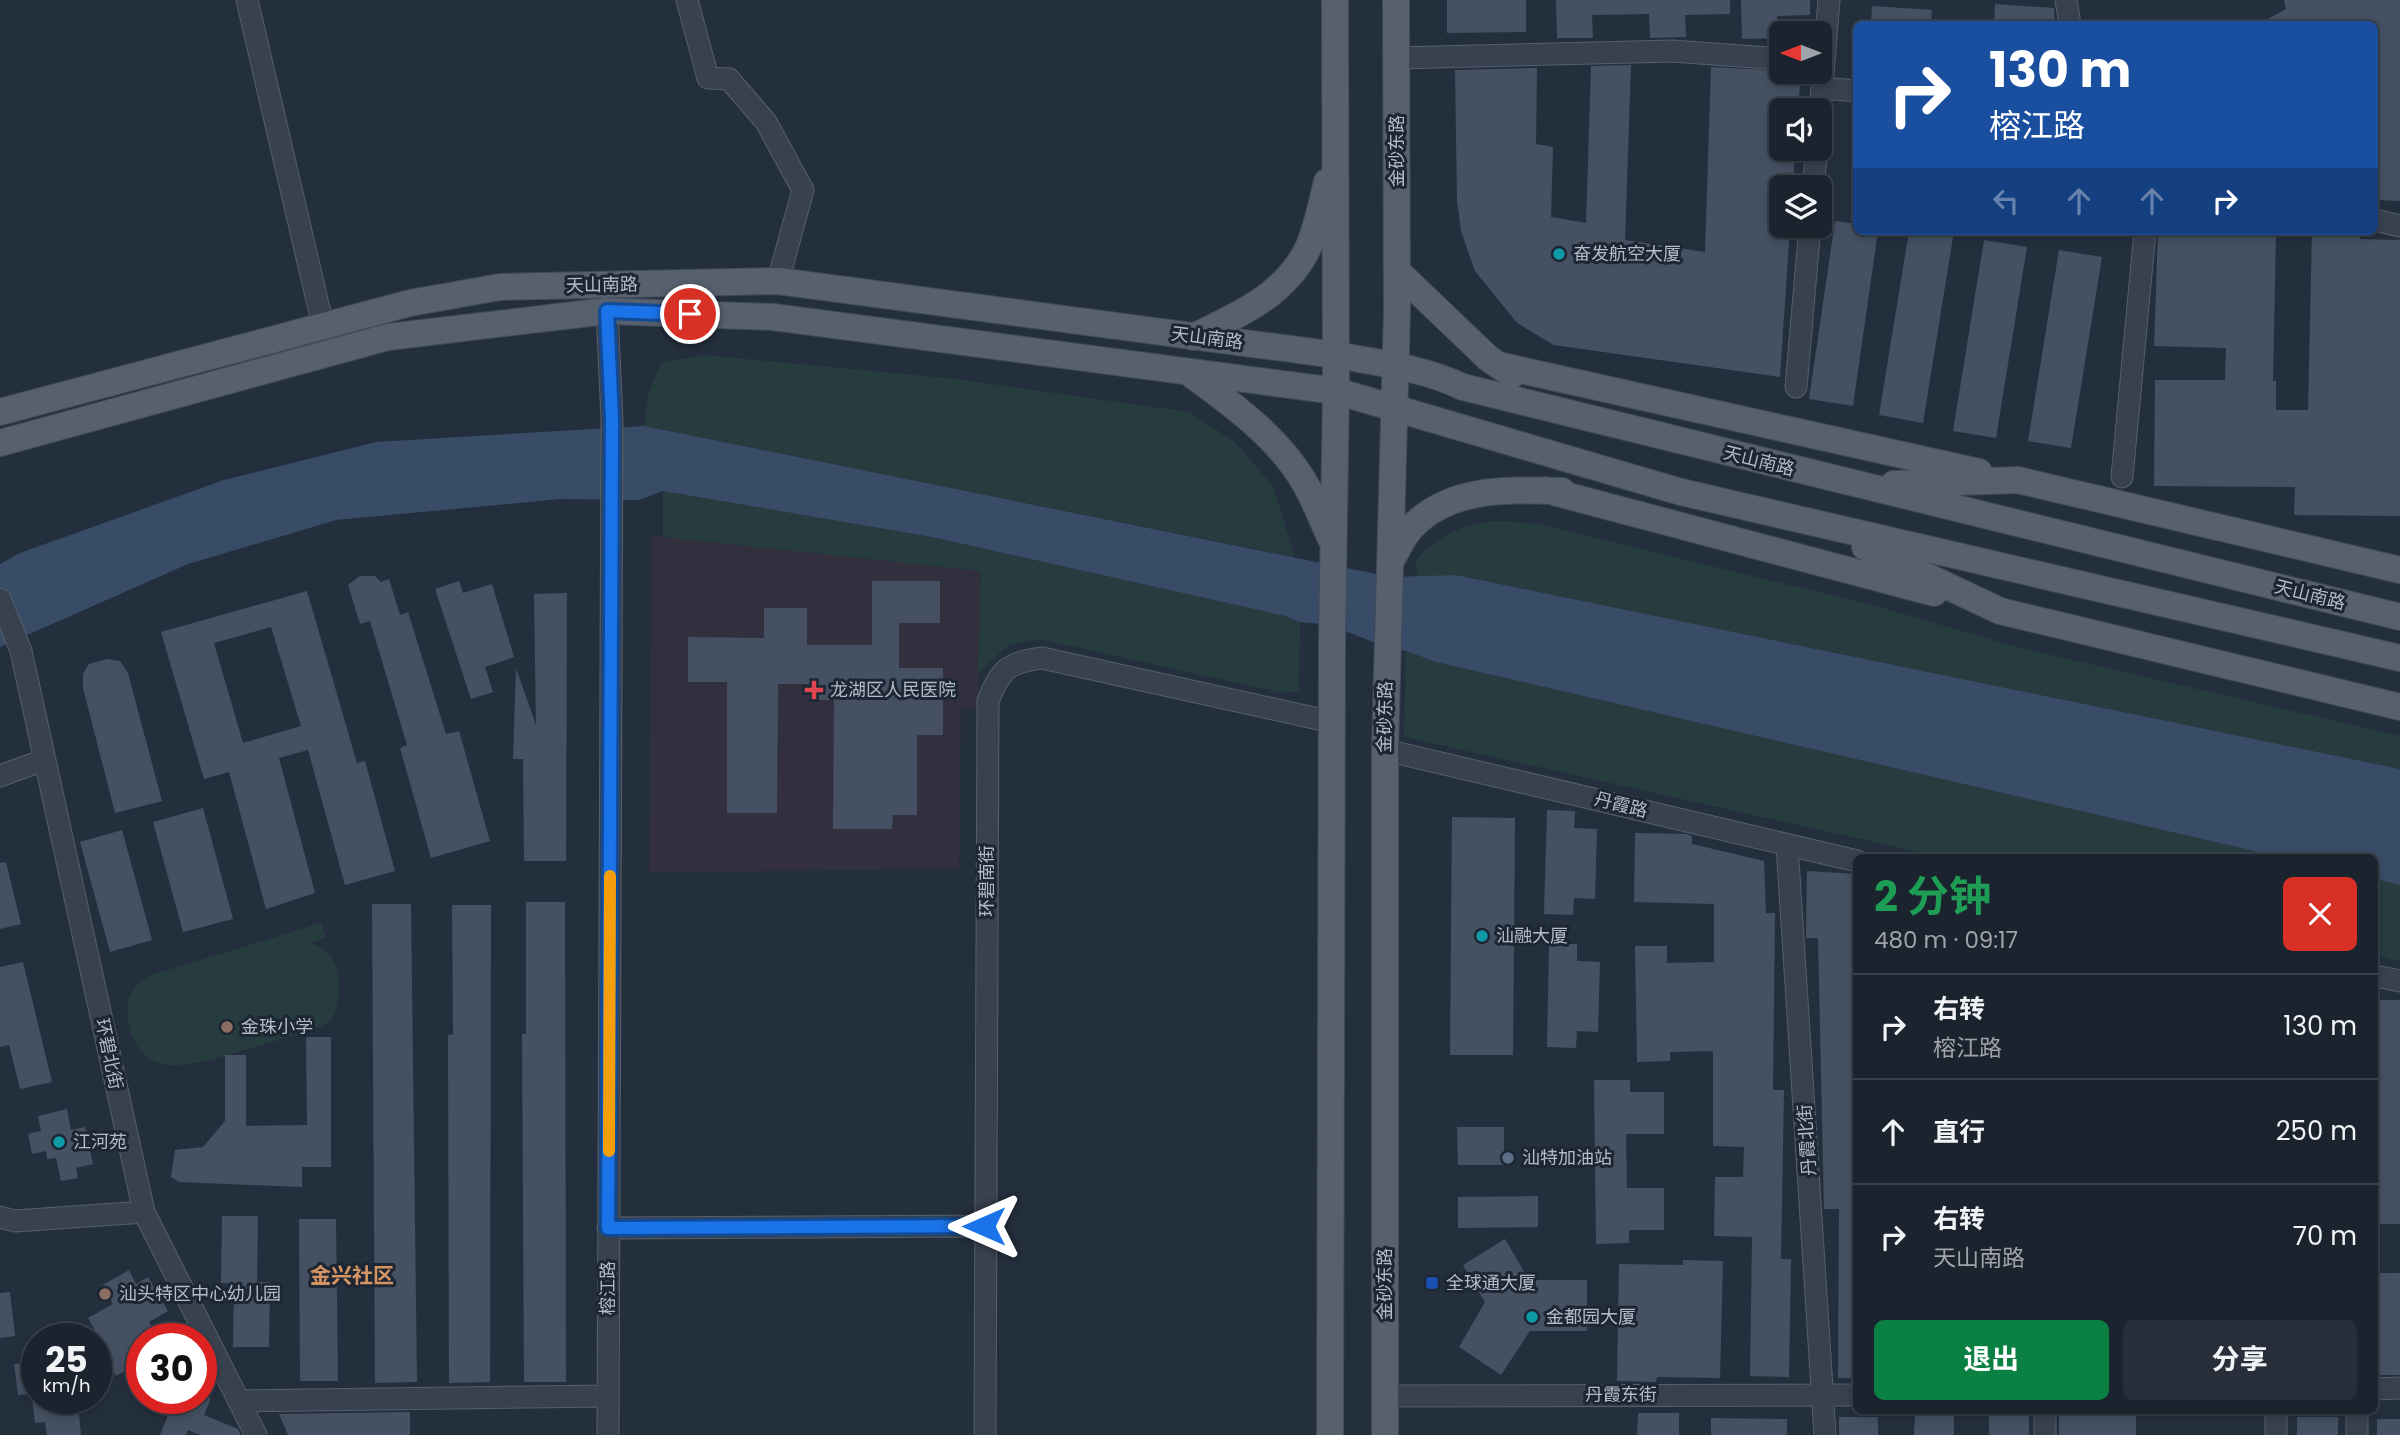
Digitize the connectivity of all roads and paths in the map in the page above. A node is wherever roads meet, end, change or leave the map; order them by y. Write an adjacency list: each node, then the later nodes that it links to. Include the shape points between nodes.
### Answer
1 (247, 0): 23 (street)
2 (687, 0): 21 (street, via 708,78 729,79 766,122 803,190)
3 (1335, 0): 15 (main road)
4 (1396, 0): 9 (main road, 金砂东路)
5 (1829, 0): 7 (street)
6 (2066, 0): 8 (street)
7 (1827, 21)
8 (2070, 21)
9 (1397, 58): 10 (street, via 1672,51); 20 (main road, 金砂东路)
10 (1769, 58)
11 (1822, 84): 12 (street)
12 (1822, 88): 13 (street); 14 (street)
13 (1853, 91)
14 (1821, 98)
15 (1336, 150): 24 (main road, via 1308,248 1286,283); 25 (main road)
16 (2378, 221): 17 (street)
17 (2400, 226)
18 (2146, 235): 35 (street)
19 (1809, 238): 29 (street)
20 (1397, 271): 26 (main road); 27 (main road, 金砂东路)
21 (778, 281): 23 (main road, 天山南路, via 500,287 410,303); 24 (main road, 天山南路)
22 (607, 311): 28 (main road, 天山南路, via 773,317); 34 (main road, 天山南路, via 388,337); 60 (street, 榕江路, via 612,419)
23 (323, 326): 32 (main road, 天山南路)
24 (1194, 337): 25 (main road, 天山南路)
25 (1336, 355): 27 (main road, 天山南路); 30 (main road)
26 (1498, 365): 33 (main road); 36 (main road)
27 (1396, 366): 31 (main road, 金砂东路); 33 (main road, 天山南路)
28 (1187, 371): 30 (main road, 天山南路); 41 (main road, via 1234,405 1303,479)
29 (1796, 387)
30 (1336, 391): 31 (main road, 天山南路); 41 (main road)
31 (1394, 405): 39 (main road, 天山南路); 42 (main road, 金砂东路)
32 (0, 412)
33 (1564, 412): 37 (main road, 天山南路)
34 (0, 443)
35 (2122, 477)
36 (2018, 480): 37 (main road); 43 (main road)
37 (1859, 485): 46 (main road, 天山南路)
38 (1546, 490): 39 (main road); 42 (main road, via 1469,494 1439,506 1411,528); 45 (main road, 天山南路)
39 (1681, 492): 40 (main road, 天山南路)
40 (1819, 526): 45 (main road, 天山南路); 47 (main road, 天山南路)
41 (1333, 550): 49 (main road)
42 (1388, 565): 50 (main road, 金砂东路)
43 (2400, 570)
44 (0, 599): 51 (street, 环碧北街, via 21,651)
45 (2000, 611): 48 (main road, 天山南路)
46 (2400, 617)
47 (2400, 658)
48 (2400, 707)
49 (1332, 722): 59 (street, 环碧南街, via 1042,658 1018,660 998,676 988,701); 74 (main road)
50 (1385, 751): 53 (street, 丹霞路); 66 (main road, 金砂东路)
51 (44, 760): 52 (street); 57 (street, 环碧北街)
52 (0, 776)
53 (1787, 845): 54 (street, 丹霞路); 63 (street, 丹霞北街)
54 (1853, 860)
55 (2378, 977): 56 (street)
56 (2400, 981)
57 (144, 1212): 58 (street, via 15,1221); 67 (street, 环碧北街)
58 (0, 1217)
59 (984, 1226): 60 (street); 73 (street, 环碧南街)
60 (608, 1228): 65 (street, 榕江路)
61 (2400, 1388): 62 (street)
62 (2378, 1389)
63 (1822, 1395): 64 (street, 丹霞东街); 66 (street, 丹霞东街); 76 (street, 丹霞北街)
64 (1853, 1395)
65 (608, 1396): 67 (street); 72 (street, 榕江路)
66 (1385, 1396): 75 (main road, 金砂东路)
67 (239, 1401): 71 (street, 环碧北街)
68 (2045, 1414): 77 (street)
69 (2276, 1414): 78 (street)
70 (2357, 1414): 79 (street)
71 (256, 1435)
72 (608, 1435)
73 (985, 1435)
74 (1330, 1435)
75 (1385, 1435)
76 (1825, 1435)
77 (2045, 1435)
78 (2276, 1435)
79 (2357, 1435)

